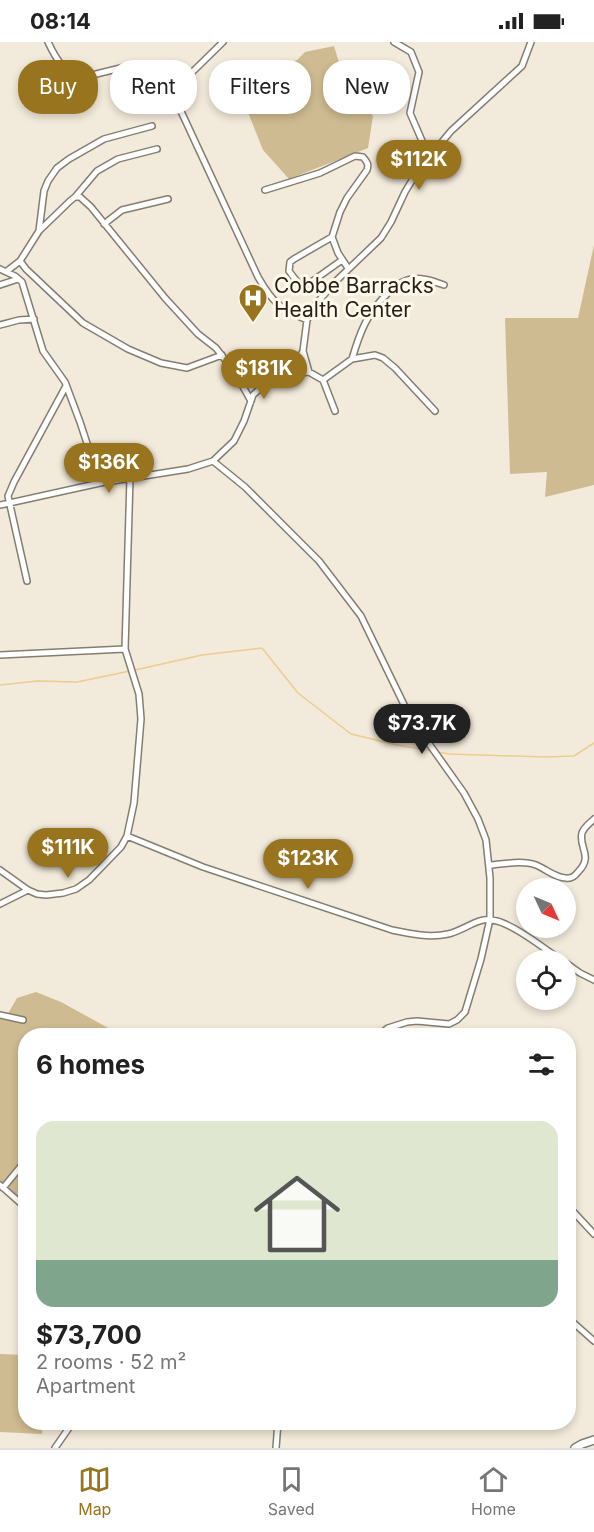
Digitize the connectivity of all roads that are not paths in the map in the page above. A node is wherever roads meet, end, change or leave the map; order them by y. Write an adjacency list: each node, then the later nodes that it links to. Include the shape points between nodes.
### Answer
1 (48, 42): 6 (street, via 62,66 77,76)
2 (223, 42): 5 (street)
3 (394, 42): 10 (street, via 411,52 419,72 410,113)
4 (531, 42): 10 (street, via 522,66 451,130)
5 (197, 68)
6 (110, 70)
7 (182, 114): 26 (street, via 258,277 276,303)
8 (152, 126): 15 (street, via 104,139 57,168 44,191)
9 (157, 149): 12 (street, via 118,159 97,171)
10 (429, 158): 19 (street, via 405,192 381,238)
11 (265, 190): 16 (street, via 320,173 356,156 363,157 367,170 347,198)
12 (75, 197): 14 (street, via 84,200); 15 (street)
13 (168, 199): 14 (street, via 122,210)
14 (104, 224): 29 (street, via 165,298)
15 (39, 231): 18 (street)
16 (332, 237): 17 (street); 17 (street, via 290,262 289,271 299,284 307,285)
17 (342, 260): 19 (street)
18 (20, 261): 20 (street); 21 (street)
19 (348, 268): 26 (street)
20 (3, 270): 22 (street)
21 (35, 277): 22 (street); 29 (street, via 83,323 161,363 187,368)
22 (20, 280): 23 (street); 25 (street)
23 (0, 285)
24 (444, 285): 30 (street, via 408,279 394,288 367,319)
25 (34, 319): 27 (street); 34 (street, via 43,351)
26 (307, 320): 28 (street)
27 (0, 325)
28 (303, 351): 31 (street); 32 (street)
29 (222, 355): 35 (street)
30 (352, 359): 33 (street); 37 (street, via 375,355 383,358)
31 (309, 372): 32 (street); 33 (street)
32 (292, 374): 35 (street, via 264,385)
33 (323, 380): 36 (street)
34 (66, 386): 40 (street); 41 (street, via 14,482)
35 (251, 401): 38 (street, via 234,441)
36 (335, 411)
37 (435, 411)
38 (213, 462): 39 (street); 48 (street, via 245,487 319,561 361,616 410,717 478,819)
39 (130, 478): 40 (street); 44 (street)
40 (100, 483): 41 (street)
41 (9, 503): 42 (street); 43 (street)
42 (0, 506)
43 (27, 580)
44 (125, 649): 45 (street); 47 (street, via 139,694 141,719 134,803)
45 (0, 654)
46 (594, 819): 48 (street, via 581,838 586,852 582,869 572,877 555,875 529,864)
47 (127, 836): 50 (street, via 100,870 76,888 46,895); 52 (street, via 203,867 393,930 436,936)
48 (490, 865): 52 (street)
49 (0, 870): 50 (street)
50 (28, 890): 51 (street)
51 (0, 904)
52 (490, 919): 53 (street); 58 (street, via 462,1016 449,1024 417,1021)
53 (546, 950)
54 (576, 970): 55 (street)
55 (594, 980)
56 (0, 1015): 57 (street)
57 (23, 1020)
58 (388, 1028)
59 (18, 1169): 60 (street)
60 (2, 1187): 61 (street)
61 (18, 1201)
62 (576, 1215): 63 (street)
63 (594, 1234)
64 (576, 1325): 65 (street)
65 (594, 1341)
66 (67, 1430): 69 (street)
67 (277, 1430): 70 (street)
68 (594, 1440): 71 (street)
69 (55, 1448)
70 (276, 1448)
71 (575, 1448)

